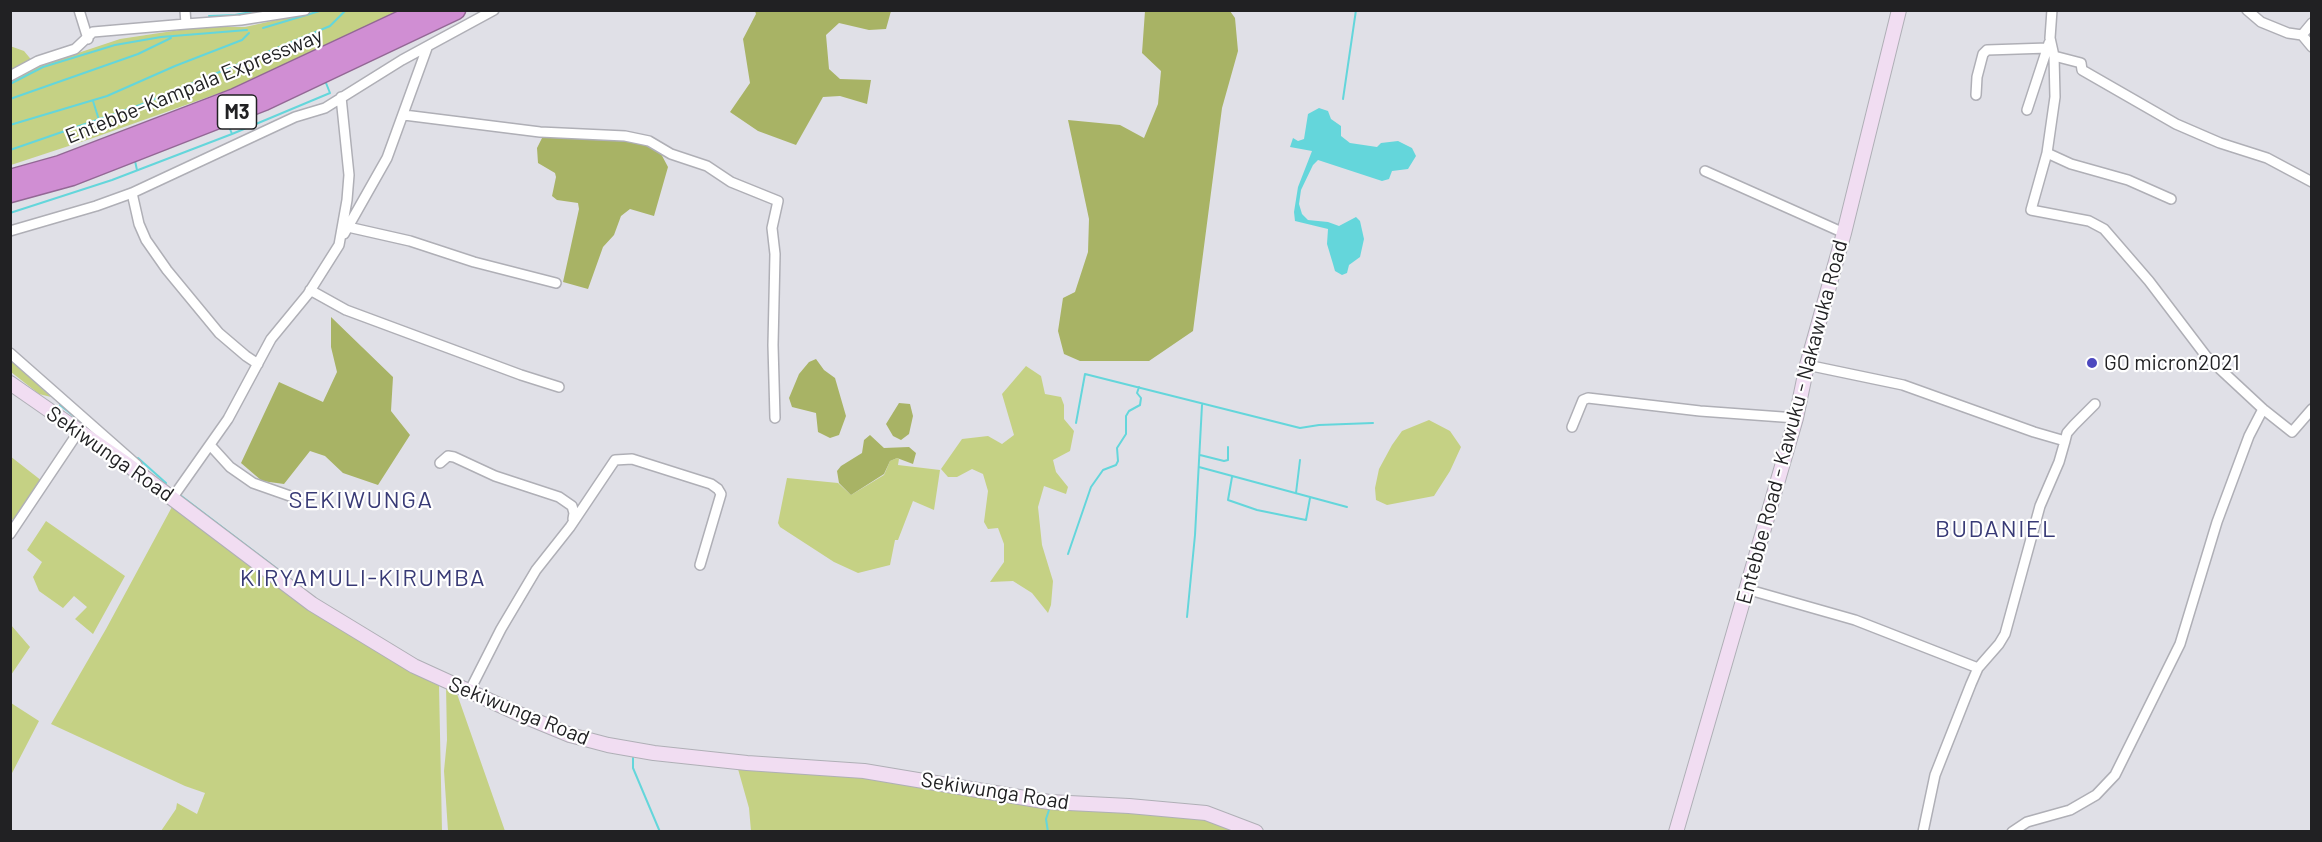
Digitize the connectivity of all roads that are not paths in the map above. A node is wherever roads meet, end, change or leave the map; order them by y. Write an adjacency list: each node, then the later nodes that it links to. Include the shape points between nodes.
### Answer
1 (79, 10): 13 (street)
2 (185, 10): 11 (street)
3 (305, 10): 11 (street)
4 (423, 10): 24 (highway, Entebbe-Kampala Expressway / M3, via 236,98 60,165)
5 (456, 10): 26 (highway, Entebbe-Kampala Expressway / M3, via 264,101 72,176)
6 (494, 10): 16 (street)
7 (1899, 10): 31 (main road, Entebbe Road - Kawuku - Nakawuka Road)
8 (2052, 10): 14 (street)
9 (2247, 10): 12 (street, via 2261,22)
10 (2312, 22): 12 (street)
11 (186, 24): 13 (street, via 93,32)
12 (2302, 35): 15 (street)
13 (88, 39): 17 (street, via 75,49 38,61)
14 (2051, 47): 18 (street, via 1987,50 1977,77); 20 (street); 22 (street, via 2055,97); 25 (street, via 2081,63 2082,70 2176,124 2268,158)
15 (2312, 47)
16 (427, 48): 19 (street); 21 (street)
17 (10, 76)
18 (1976, 95)
19 (341, 98): 27 (street); 32 (street, via 349,175)
20 (2026, 110)
21 (404, 115): 29 (street, via 387,158); 43 (street, via 649,141 778,201 772,228)
22 (2047, 153): 28 (street); 42 (street, via 2031,210 2089,221 2104,229 2206,356)
23 (1705, 171): 31 (street)
24 (10, 179)
25 (2312, 182)
26 (10, 193)
27 (132, 193): 30 (street); 36 (street, via 146,240 167,270 219,333)
28 (2171, 199)
29 (348, 227): 32 (street); 33 (street)
30 (10, 231)
31 (1844, 233): 37 (main road, Entebbe Road - Kawuku - Nakawuka Road)
32 (339, 245): 34 (street)
33 (556, 284)
34 (310, 290): 36 (street, via 271,339); 39 (street, via 346,310)
35 (10, 353): 51 (street)
36 (258, 363): 48 (street)
37 (1807, 365): 44 (main road, Entebbe Road - Kawuku - Nakawuka Road); 47 (street, via 1903,385)
38 (10, 383): 46 (main road, Sekiwunga Road)
39 (559, 387)
40 (2096, 404): 47 (street, via 2067,433)
41 (2312, 409): 42 (street, via 2292,432)
42 (2263, 410): 61 (street, via 2223,505 2180,644 2115,775 2096,795 2070,810 2027,822)
43 (776, 418)
44 (1796, 418): 45 (street, via 1588,398 1583,400); 55 (main road, Entebbe Road - Kawuku - Nakawuka Road)
45 (1572, 427)
46 (79, 431): 51 (main road, Sekiwunga Road); 53 (street)
47 (2065, 441): 56 (street, via 2040,506 2004,634)
48 (210, 445): 50 (street, via 230,467 253,483); 51 (street)
49 (440, 463): 52 (street, via 448,456 454,457 495,477 559,497 574,509)
50 (290, 496)
51 (172, 497): 57 (main road, Sekiwunga Road, via 312,604 394,654)
52 (570, 527): 54 (street, via 615,460 632,459 676,472 711,484 721,494); 57 (street, via 536,570)
53 (10, 534)
54 (700, 566)
55 (1746, 589): 56 (street, via 1855,620); 59 (main road, Entebbe Road - Kawuku - Nakawuka Road)
56 (1978, 668): 60 (street, via 1935,775)
57 (469, 692): 58 (main road, Sekiwunga Road, via 570,735 636,750 864,771 1049,802 1206,813)
58 (1256, 831)
59 (1676, 831)
60 (1923, 831)
61 (2012, 831)

